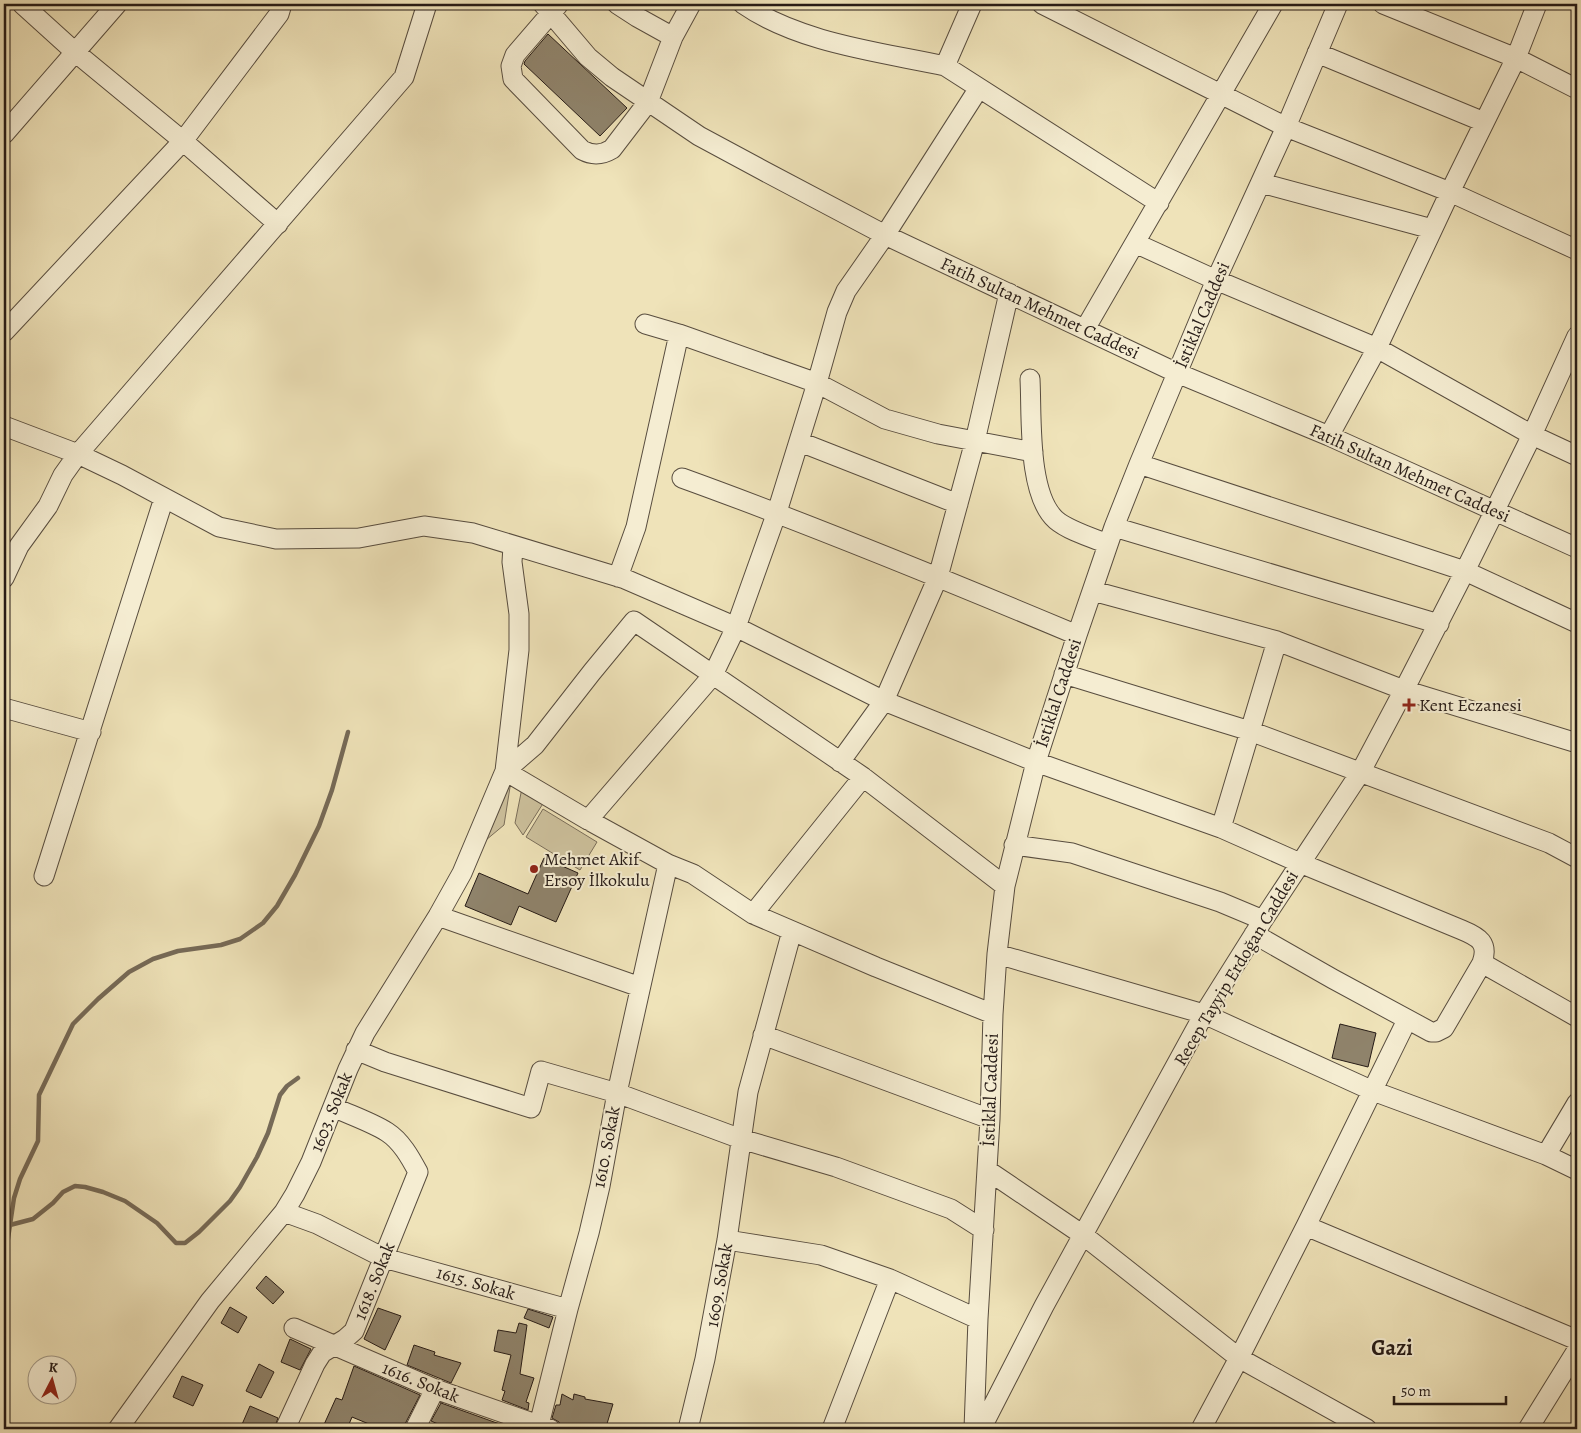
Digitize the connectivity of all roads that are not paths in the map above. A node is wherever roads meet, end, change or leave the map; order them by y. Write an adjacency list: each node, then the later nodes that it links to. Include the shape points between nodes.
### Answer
1 (22, 4): 16 (street)
2 (117, 4): 16 (street)
3 (282, 4): 27 (street, via 279,14)
4 (427, 4): 31 (street, via 404,77)
5 (617, 4): 15 (street)
6 (691, 4): 15 (street)
7 (744, 4): 19 (street, via 761,16 805,34)
8 (972, 4): 19 (street)
9 (1042, 4): 22 (street)
10 (1273, 4): 22 (street)
11 (1338, 4): 17 (street, İstiklal Caddesi)
12 (1383, 4): 18 (street)
13 (1536, 4): 18 (street)
14 (551, 7): 23 (street, Fatih Sultan Mehmet Caddesi, via 588,57); 23 (street, via 516,55 511,66 512,79 582,150 594,155 612,149)
15 (674, 37): 23 (street)
16 (75, 52): 26 (street); 27 (street)
17 (1317, 53): 24 (street); 25 (street, İstiklal Caddesi)
18 (1516, 58): 21 (street); 24 (street)
19 (945, 66): 20 (street)
20 (979, 88): 30 (street); 33 (street)
21 (1577, 89)
22 (1220, 95): 25 (street); 30 (street)
23 (648, 102): 33 (street, Fatih Sultan Mehmet Caddesi, via 699,136)
24 (1484, 122): 29 (street)
25 (1286, 128): 28 (street, İstiklal Caddesi); 29 (street)
26 (4, 134)
27 (183, 141): 31 (street); 40 (street)
28 (1261, 183): 32 (street); 36 (street, İstiklal Caddesi)
29 (1450, 192): 32 (street); 35 (street)
30 (1158, 203): 34 (street)
31 (278, 224): 53 (street)
32 (1432, 229): 43 (street)
33 (885, 235): 37 (street, Fatih Sultan Mehmet Caddesi); 46 (street, via 846,291)
34 (1135, 243): 36 (street); 39 (street)
35 (1577, 250)
36 (1216, 280): 43 (street); 44 (street, İstiklal Caddesi)
37 (1009, 294): 39 (street, Fatih Sultan Mehmet Caddesi); 50 (street)
38 (645, 324): 41 (street)
39 (1085, 329): 44 (street, Fatih Sultan Mehmet Caddesi)
40 (4, 332)
41 (678, 334): 46 (street); 67 (street, via 636,527)
42 (1575, 347): 48 (street, Recep Tayyip Erdoğan Caddesi)
43 (1377, 348): 48 (street); 49 (street)
44 (1177, 373): 49 (street, Fatih Sultan Mehmet Caddesi); 55 (street, İstiklal Caddesi)
45 (1030, 379): 52 (street)
46 (817, 384): 50 (street, via 885,418); 51 (street)
47 (4, 426): 53 (street)
48 (1532, 435): 54 (street); 59 (street, Recep Tayyip Erdoğan Caddesi)
49 (1329, 436): 59 (street, Fatih Sultan Mehmet Caddesi)
50 (975, 441): 52 (street); 58 (street)
51 (800, 442): 58 (street); 60 (street)
52 (1033, 452): 61 (street, via 1040,494 1050,514 1063,526)
53 (78, 454): 57 (street); 66 (street, via 48,506 19,546)
54 (1577, 456)
55 (1139, 464): 61 (street, İstiklal Caddesi); 64 (street)
56 (682, 478): 60 (street)
57 (164, 498): 62 (street, via 219,527 276,539 359,538 424,526 473,533); 80 (street)
58 (958, 504): 65 (street)
59 (1494, 510): 63 (street, Fatih Sultan Mehmet Caddesi); 64 (street, Recep Tayyip Erdoğan Caddesi)
60 (777, 512): 65 (street); 71 (street)
61 (1111, 536): 68 (street, İstiklal Caddesi); 70 (street)
62 (513, 546): 67 (street); 84 (street, via 519,650)
63 (1577, 548)
64 (1465, 572): 69 (street); 70 (street, Recep Tayyip Erdoğan Caddesi)
65 (938, 577): 72 (street); 77 (street)
66 (4, 578)
67 (618, 578): 71 (street)
68 (1093, 591): 72 (street, İstiklal Caddesi); 73 (street)
69 (1577, 623)
70 (1439, 624): 76 (street, Recep Tayyip Erdoğan Caddesi)
71 (736, 627): 75 (street); 77 (street)
72 (1077, 635): 74 (street, İstiklal Caddesi)
73 (1277, 640): 76 (street); 79 (street)
74 (1064, 674): 79 (street); 83 (street, İstiklal Caddesi)
75 (713, 675): 82 (street); 84 (street, via 634,621 534,745); 87 (street)
76 (1404, 690): 81 (street); 85 (street, Recep Tayyip Erdoğan Caddesi)
77 (884, 701): 82 (street); 83 (street)
78 (4, 708): 80 (street)
79 (1250, 731): 85 (street); 88 (street)
80 (91, 732): 93 (street)
81 (1577, 743)
82 (840, 762): 86 (street)
83 (1036, 762): 88 (street); 89 (street, İstiklal Caddesi)
84 (505, 771): 87 (street); 96 (street, 1603. Sokak, via 462,873)
85 (1360, 773): 90 (street, via 1549,843); 91 (street, Recep Tayyip Erdoğan Caddesi)
86 (863, 778): 94 (street); 95 (street)
87 (588, 820): 92 (street)
88 (1221, 828): 91 (street)
89 (1014, 846): 94 (street, İstiklal Caddesi); 97 (street, via 1072,853 1220,902)
90 (1577, 858)
91 (1300, 863): 97 (street, Recep Tayyip Erdoğan Caddesi); 100 (street, via 1477,937 1484,949)
92 (668, 864): 95 (street, via 693,874); 101 (street, 1610. Sokak)
93 (44, 876)
94 (1005, 886): 99 (street, İstiklal Caddesi)
95 (753, 914): 98 (street)
96 (438, 916): 101 (street); 107 (street, 1603. Sokak)
97 (1258, 927): 103 (street, Recep Tayyip Erdoğan Caddesi); 105 (street)
98 (792, 930): 102 (street); 106 (street, 1609. Sokak)
99 (996, 954): 102 (street, İstiklal Caddesi); 103 (street)
100 (1482, 964): 104 (street); 105 (street, via 1441,1031 1431,1032)
101 (640, 987): 109 (street, 1610. Sokak)
102 (993, 1014): 112 (street, İstiklal Caddesi)
103 (1204, 1014): 108 (street); 120 (street, Recep Tayyip Erdoğan Caddesi)
104 (1577, 1017)
105 (1407, 1020): 108 (street)
106 (763, 1034): 112 (street); 113 (street, 1609. Sokak, via 748,1092)
107 (356, 1050): 109 (street, via 530,1108 541,1071); 111 (street, 1603. Sokak)
108 (1372, 1091): 114 (street); 118 (street)
109 (617, 1093): 113 (street); 124 (street, 1610. Sokak, via 598,1195)
110 (1577, 1103): 114 (street)
111 (333, 1107): 117 (street, 1603. Sokak, via 311,1162); 122 (street, 1618. Sokak, via 387,1132 400,1144 418,1172)
112 (990, 1119): 115 (street, İstiklal Caddesi)
113 (741, 1139): 119 (street, via 836,1167 951,1209); 121 (street, 1609. Sokak)
114 (1546, 1155): 116 (street)
115 (987, 1170): 119 (street, İstiklal Caddesi); 120 (street)
116 (1577, 1170)
117 (284, 1212): 122 (street, 1615. Sokak, via 317,1224); 133 (street, 1603. Sokak, via 210,1301)
118 (1306, 1226): 127 (street); 130 (street)
119 (984, 1230): 125 (street, İstiklal Caddesi)
120 (1083, 1235): 130 (street); 139 (street, Recep Tayyip Erdoğan Caddesi)
121 (727, 1240): 123 (street, via 821,1255); 136 (street, 1609. Sokak, via 705,1359)
122 (384, 1258): 124 (street, 1615. Sokak); 128 (street, 1618. Sokak, via 354,1330)
123 (890, 1279): 125 (street); 137 (street)
124 (568, 1309): 132 (street, 1610. Sokak)
125 (978, 1319): 138 (street, İstiklal Caddesi)
126 (294, 1328): 128 (street, 1616. Sokak)
127 (1577, 1340)
128 (334, 1345): 131 (street, 1616. Sokak); 134 (street, 1618. Sokak, via 322,1353 315,1364)
129 (1577, 1350): 142 (street)
130 (1239, 1358): 140 (street); 141 (street)
131 (435, 1389): 132 (street, 1616. Sokak); 135 (street)
132 (542, 1428)
133 (118, 1429)
134 (285, 1429)
135 (415, 1429)
136 (688, 1429)
137 (832, 1429)
138 (974, 1429)
139 (981, 1429)
140 (1201, 1429)
141 (1367, 1429)
142 (1528, 1429)

